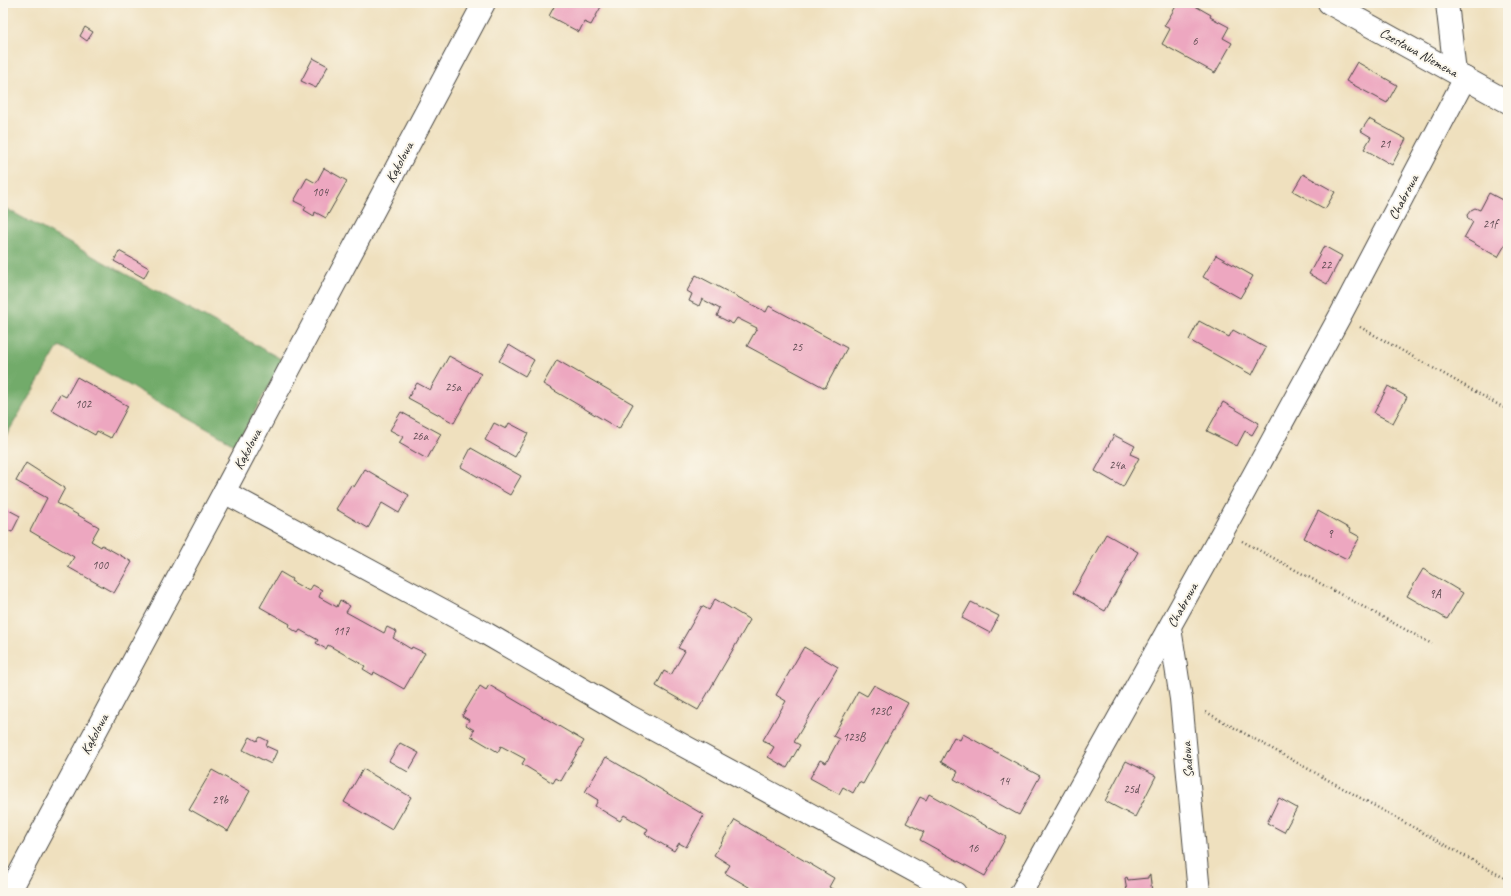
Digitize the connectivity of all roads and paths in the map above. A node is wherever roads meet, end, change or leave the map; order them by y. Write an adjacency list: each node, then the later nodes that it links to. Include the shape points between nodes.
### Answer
1 (484, 3): 8 (street, Kąkolowa)
2 (1329, 3): 4 (street, Czesława Niemena)
3 (1447, 3): 4 (street)
4 (1460, 75): 5 (street, Czesława Niemena); 6 (street, Chabrowa)
5 (1508, 102)
6 (1340, 316): 7 (path); 9 (street, Chabrowa)
7 (1508, 410)
8 (224, 492): 14 (street, Kąkolowa); 15 (street)
9 (1223, 531): 10 (street, Chabrowa); 11 (path)
10 (1170, 628): 12 (street, Sadowa); 16 (street, Chabrowa)
11 (1432, 644)
12 (1181, 699): 13 (path); 17 (street, Sadowa)
13 (1508, 880)
14 (9, 893)
15 (955, 893)
16 (1021, 893)
17 (1199, 893)

